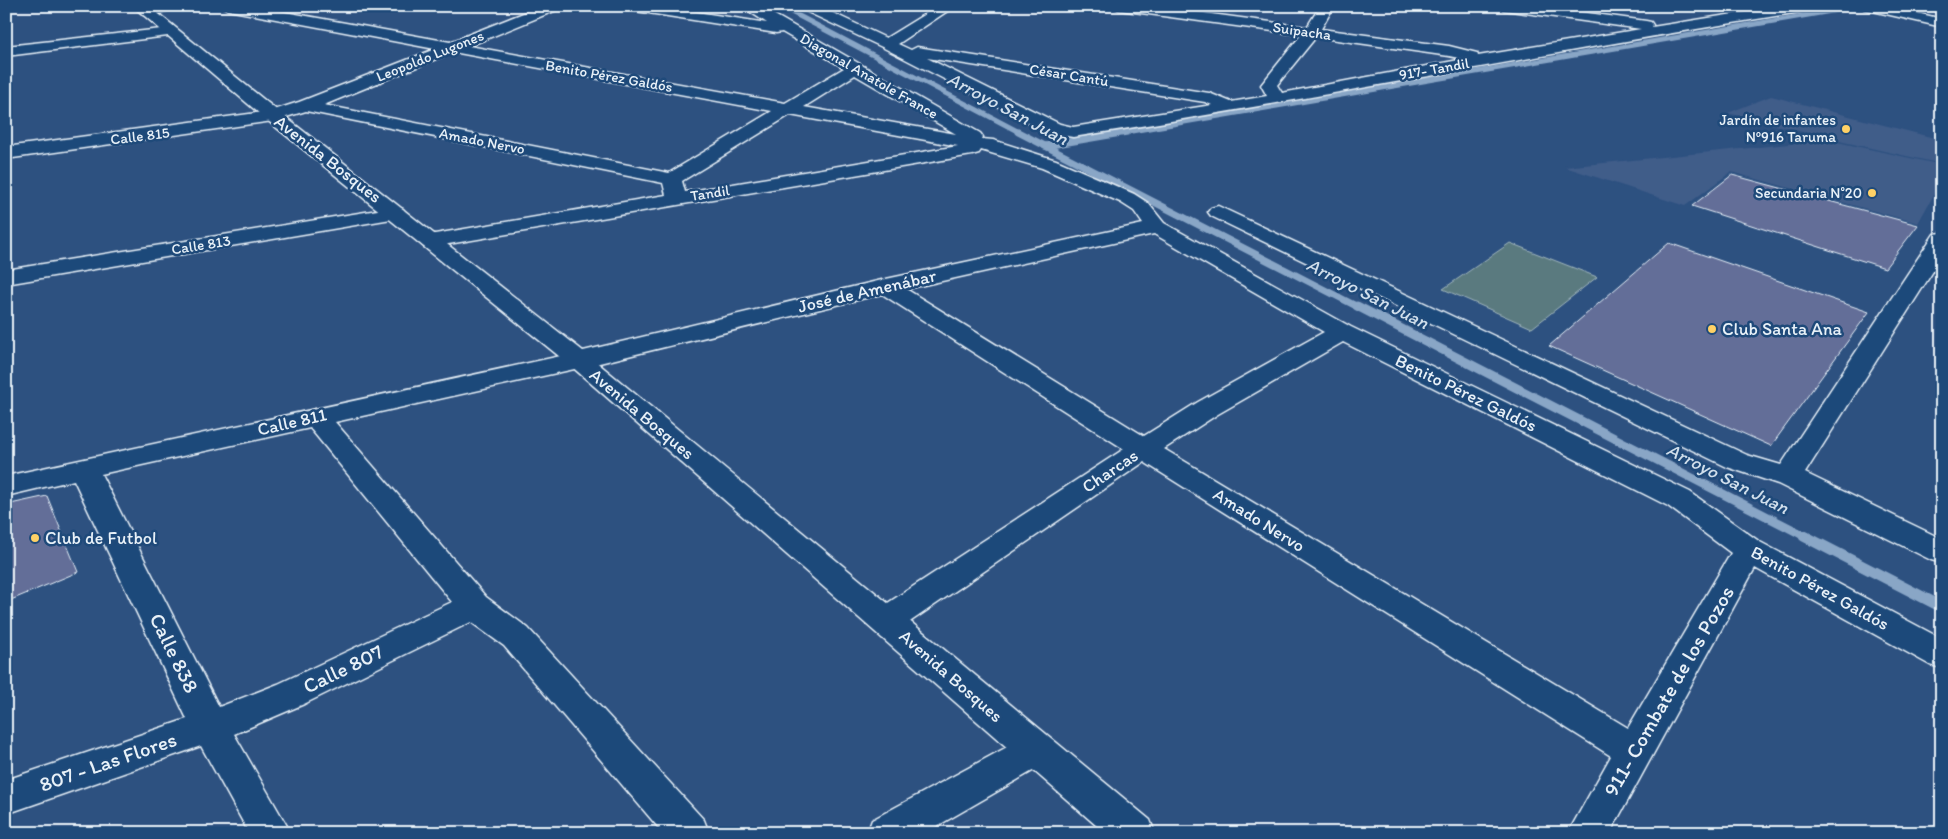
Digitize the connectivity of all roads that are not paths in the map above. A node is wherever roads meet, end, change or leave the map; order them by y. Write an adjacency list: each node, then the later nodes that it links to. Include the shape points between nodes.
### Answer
1 (168, 6): 14 (street)
2 (228, 6): 22 (street, Benito Pérez Galdós)
3 (554, 6): 22 (street, Leopoldo Lugones)
4 (630, 6): 18 (street)
5 (748, 6): 18 (street, Diagonal Anatole France)
6 (806, 6): 21 (street, Diagonal Anatole France)
7 (948, 6): 21 (street)
8 (1119, 6): 20 (street, Suipacha)
9 (1328, 6): 20 (street)
10 (1504, 6): 17 (street, via 1628,21)
11 (1699, 6): 16 (street)
12 (1813, 6): 16 (street, 917- Tandil)
13 (1870, 6): 15 (street)
14 (144, 9): 19 (street, Avenida Bosques)
15 (1942, 22)
16 (1703, 23): 17 (street, 917- Tandil)
17 (1665, 29): 25 (street, 917- Tandil)
18 (791, 31): 26 (street, Diagonal Anatole France)
19 (171, 32): 23 (street); 31 (street, Avenida Bosques)
20 (1312, 32): 25 (street, Suipacha, via 1449,51); 27 (street, via 1269,85)
21 (887, 44): 24 (street, Diagonal Anatole France)
22 (452, 47): 28 (street, Leopoldo Lugones); 30 (street, Benito Pérez Galdós)
23 (6, 51)
24 (903, 52): 29 (street, César Cantú, via 924,51 1199,96); 32 (street, Diagonal Anatole France)
25 (1485, 60): 27 (street, 917- Tandil)
26 (855, 68): 30 (street); 33 (street, Diagonal Anatole France)
27 (1277, 98): 29 (street, 917- Tandil)
28 (306, 106): 31 (street, Amado Nervo); 35 (street, Amado Nervo)
29 (1232, 107): 32 (street, 917- Tandil, via 1073,132)
30 (788, 109): 33 (street, Benito Pérez Galdós); 35 (street)
31 (273, 116): 34 (street, Calle 815); 38 (street, Avenida Bosques)
32 (1055, 129)
33 (988, 145): 36 (street, Tandil); 39 (street, Benito Pérez Galdós, via 1048,164 1127,198 1141,208)
34 (6, 153)
35 (672, 179): 36 (street)
36 (677, 198): 40 (street, Tandil)
37 (1218, 212): 49 (street, via 1737,461)
38 (396, 213): 40 (street, Avenida Bosques); 42 (street, Calle 813)
39 (1157, 227): 43 (street, José de Amenábar); 44 (street, Benito Pérez Galdós)
40 (431, 241): 45 (street, Avenida Bosques)
41 (1938, 253): 49 (street)
42 (6, 277)
43 (886, 286): 45 (street, José de Amenábar); 47 (street, Amado Nervo)
44 (1342, 332): 47 (street, Charcas, via 1208,408); 51 (street, Benito Pérez Galdós, via 1680,499)
45 (579, 360): 46 (street, Calle 811); 54 (street, Avenida Bosques)
46 (316, 417): 48 (street, Calle 811); 53 (street)
47 (1144, 449): 54 (street, Charcas); 58 (street, Amado Nervo)
48 (84, 470): 50 (street, Calle 811); 56 (street, Calle 838)
49 (1788, 477): 52 (street)
50 (6, 486)
51 (1749, 550): 55 (street, Benito Pérez Galdós); 58 (street, 911- Combate de los Pozos)
52 (1942, 552)
53 (474, 606): 56 (street, Calle 807, via 291,694); 61 (street, via 516,637)
54 (886, 620): 57 (street, Avenida Bosques)
55 (1942, 654)
56 (210, 727): 59 (street, 807 - Las Flores); 60 (street, Calle 838)
57 (1036, 750): 62 (street); 63 (street, Avenida Bosques)
58 (1634, 751): 64 (street, 911- Combate de los Pozos)
59 (6, 797)
60 (271, 833)
61 (689, 833)
62 (887, 833)
63 (1134, 833)
64 (1588, 833)

